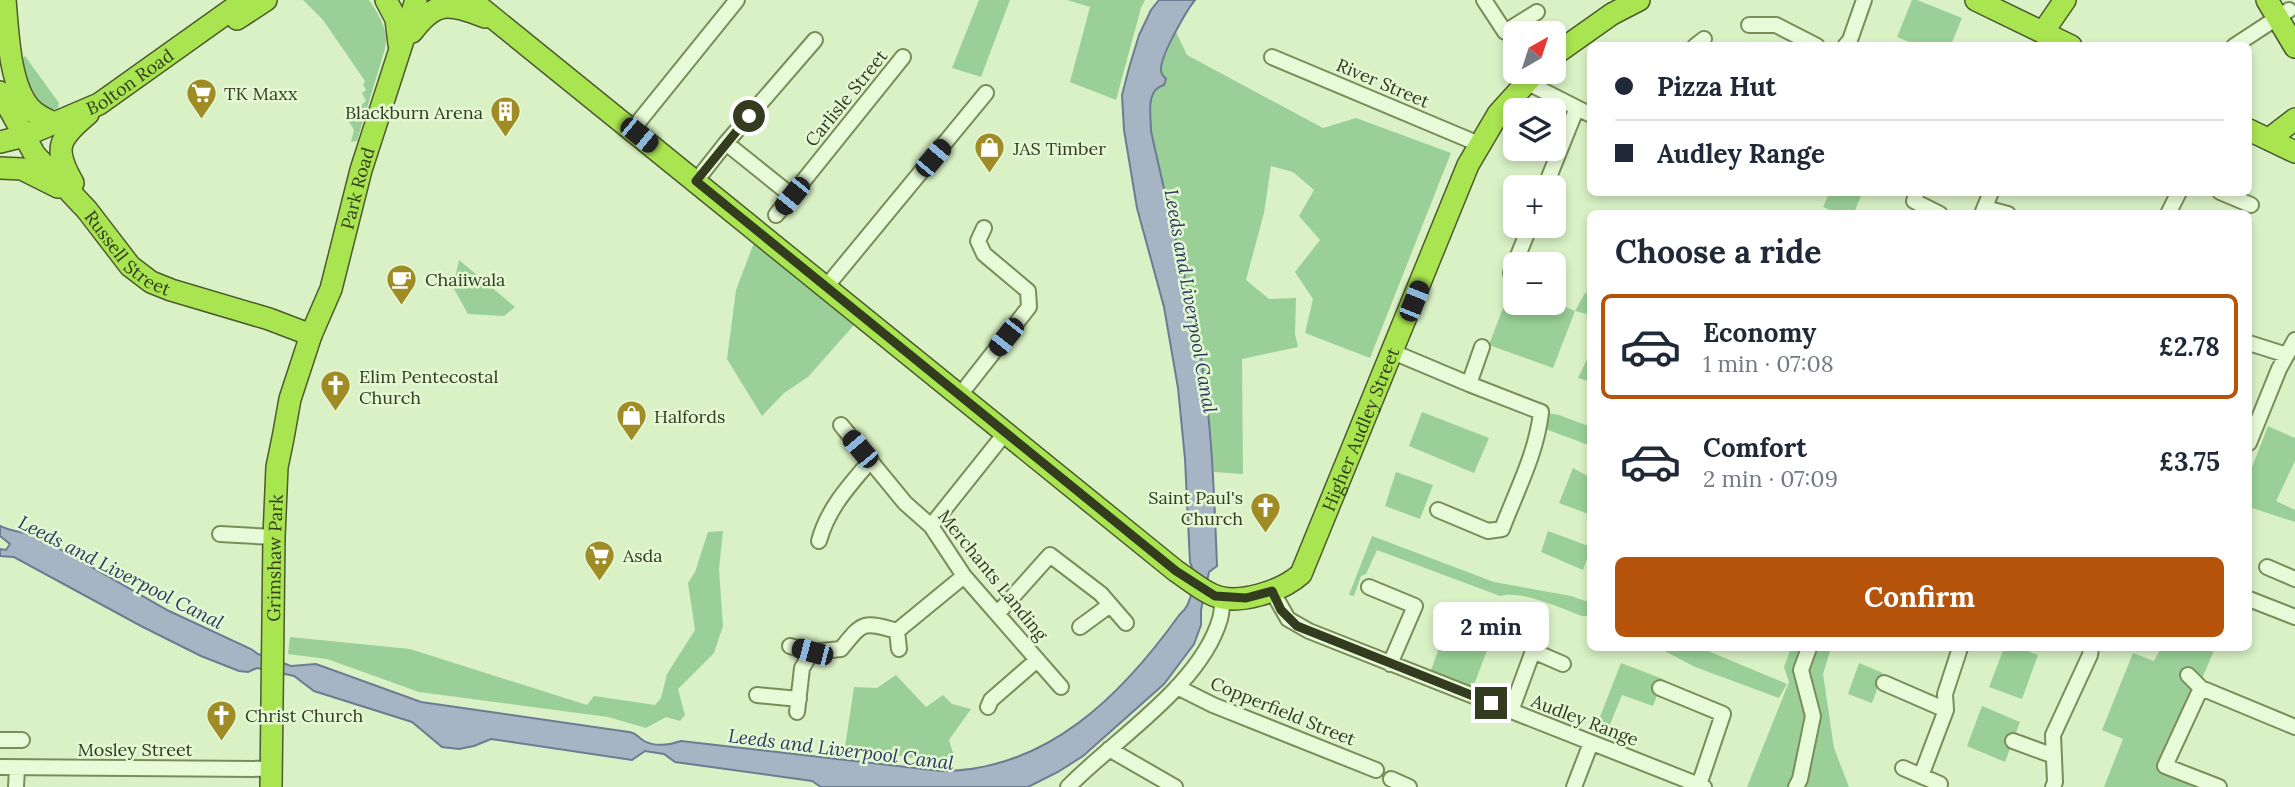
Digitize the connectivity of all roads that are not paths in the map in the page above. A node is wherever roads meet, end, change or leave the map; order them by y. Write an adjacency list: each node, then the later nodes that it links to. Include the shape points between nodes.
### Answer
1 (5, 0): 31 (highway)
2 (245, 0): 17 (highway, Bolton Road)
3 (267, 0): 17 (highway, via 230,23)
4 (386, 0): 26 (highway, via 398,27)
5 (416, 0): 26 (highway, Park Road)
6 (471, 0): 16 (highway)
7 (737, 0): 38 (street)
8 (1484, 0): 15 (street, via 1505,32)
9 (1639, 0): 13 (highway)
10 (1864, 0): 22 (street)
11 (1976, 0): 20 (highway)
12 (2065, 0): 20 (highway)
13 (1608, 7): 24 (highway)
14 (2282, 9): 23 (street); 25 (highway)
15 (1537, 12)
16 (498, 21): 26 (highway, via 468,10 436,6 426,12); 38 (highway)
17 (215, 22): 33 (highway, Bolton Road)
18 (1749, 25): 21 (street, via 1776,25)
19 (814, 40): 42 (street)
20 (2055, 40)
21 (1809, 42)
22 (1848, 42)
23 (2239, 42)
24 (1566, 44)
25 (2295, 47)
26 (399, 51): 57 (highway, Park Road, via 361,170)
27 (903, 57): 48 (street, Carlisle Street)
28 (1272, 57): 43 (street, River Street)
29 (1525, 84): 43 (highway, Higher Audley Street)
30 (1541, 84): 34 (street)
31 (8, 86): 37 (highway, via 29,108); 41 (highway, via 21,109 21,121)
32 (986, 93): 56 (street)
33 (99, 104): 37 (highway, Bolton Road); 52 (highway, via 70,129 61,153 61,164)
34 (1576, 110): 35 (street); 46 (street)
35 (1587, 114)
36 (2295, 119): 40 (highway)
37 (54, 123): 41 (highway, Bolton Road)
38 (632, 130): 47 (highway)
39 (2252, 131): 40 (highway)
40 (2269, 139): 44 (highway)
41 (11, 140): 52 (highway, Russell Street, via 35,155)
42 (726, 143): 47 (street); 48 (street)
43 (1479, 144): 63 (highway, Higher Audley Street)
44 (2295, 152)
45 (0, 168): 52 (highway, via 31,173)
46 (1550, 175)
47 (696, 181): 56 (highway)
48 (792, 196): 54 (street, Carlisle Street)
49 (1916, 196): 53 (street, via 1914,201)
50 (2251, 205): 51 (street)
51 (2234, 206)
52 (88, 210): 58 (highway, Russell Street, via 130,266 151,282)
53 (1932, 210)
54 (776, 215)
55 (984, 228): 66 (street, via 978,241 984,254 1028,291 1029,307)
56 (826, 287): 66 (highway)
57 (331, 289): 58 (highway, via 313,309); 59 (highway, Park Road)
58 (269, 319): 59 (highway, Russell Street)
59 (311, 335): 74 (highway, Grimshaw Park, via 290,399 277,467)
60 (2295, 340): 64 (street)
61 (2252, 344): 64 (street)
62 (1482, 347): 65 (street)
63 (1393, 352): 65 (street); 80 (highway, Higher Audley Street, via 1301,574)
64 (2287, 355): 69 (street)
65 (1469, 384): 71 (street, via 1541,412 1540,427 1502,530 1488,531)
66 (960, 395): 68 (highway)
67 (841, 425): 70 (street, Merchants Landing)
68 (1006, 432): 72 (street); 81 (highway, via 1176,571)
69 (2252, 436)
70 (871, 460): 72 (street, Merchants Landing, via 905,503); 75 (street, via 837,500)
71 (1438, 510)
72 (931, 526): 77 (street, Merchants Landing)
73 (220, 534): 74 (street)
74 (274, 537): 120 (highway, Grimshaw Park)
75 (819, 541)
76 (2267, 568): 78 (street)
77 (964, 576): 84 (street, Merchants Landing); 88 (street)
78 (2295, 579)
79 (1368, 587): 96 (street, via 1415,606)
80 (1272, 591): 81 (highway, via 1246,598); 96 (street, Audley Range, via 1281,610 1297,626)
81 (1219, 597): 101 (street, via 1221,618 1210,644)
82 (2252, 600): 85 (street)
83 (1110, 605): 84 (street, via 1050,555); 86 (street); 87 (street)
84 (998, 613): 95 (street, Merchants Landing)
85 (2295, 617)
86 (1126, 623)
87 (1080, 627)
88 (897, 631): 90 (street); 94 (street, via 871,624 858,628 841,649)
89 (790, 646): 94 (street)
90 (899, 649)
91 (1808, 651): 129 (street, via 1801,670 1813,716)
92 (1959, 651): 106 (street, via 1945,694)
93 (2091, 651): 114 (street, via 2053,735)
94 (812, 652): 104 (street, via 803,668 798,705)
95 (1037, 660): 100 (street, Merchants Landing); 105 (street)
96 (1390, 664): 107 (street, Audley Range)
97 (1563, 664): 107 (street, via 1533,651)
98 (2188, 675): 103 (street)
99 (1884, 684): 106 (street)
100 (1061, 687)
101 (1177, 687): 113 (street); 118 (street, Copperfield Street)
102 (1660, 688): 123 (street, via 1723,714)
103 (2201, 688): 108 (street); 131 (street, via 2165,766)
104 (757, 695)
105 (988, 707)
106 (1946, 710): 119 (street)
107 (1511, 711): 112 (street, Audley Range)
108 (2295, 727)
109 (0, 740): 110 (street)
110 (22, 740)
111 (2013, 741): 114 (street)
112 (1591, 743): 123 (street, Audley Range); 128 (street)
113 (1109, 749): 125 (street); 126 (street)
114 (2054, 756): 130 (street)
115 (0, 767): 116 (street, Mosley Street)
116 (17, 768): 120 (street, Mosley Street); 124 (street)
117 (1903, 768): 119 (street)
118 (1376, 770)
119 (1921, 776): 122 (street)
120 (271, 778)
121 (1391, 779): 127 (street)
122 (1940, 784)
123 (1702, 786)
124 (16, 787)
125 (1068, 787)
126 (1175, 787)
127 (1409, 787)
128 (1574, 787)
129 (1796, 787)
130 (2053, 787)
131 (2218, 787)

